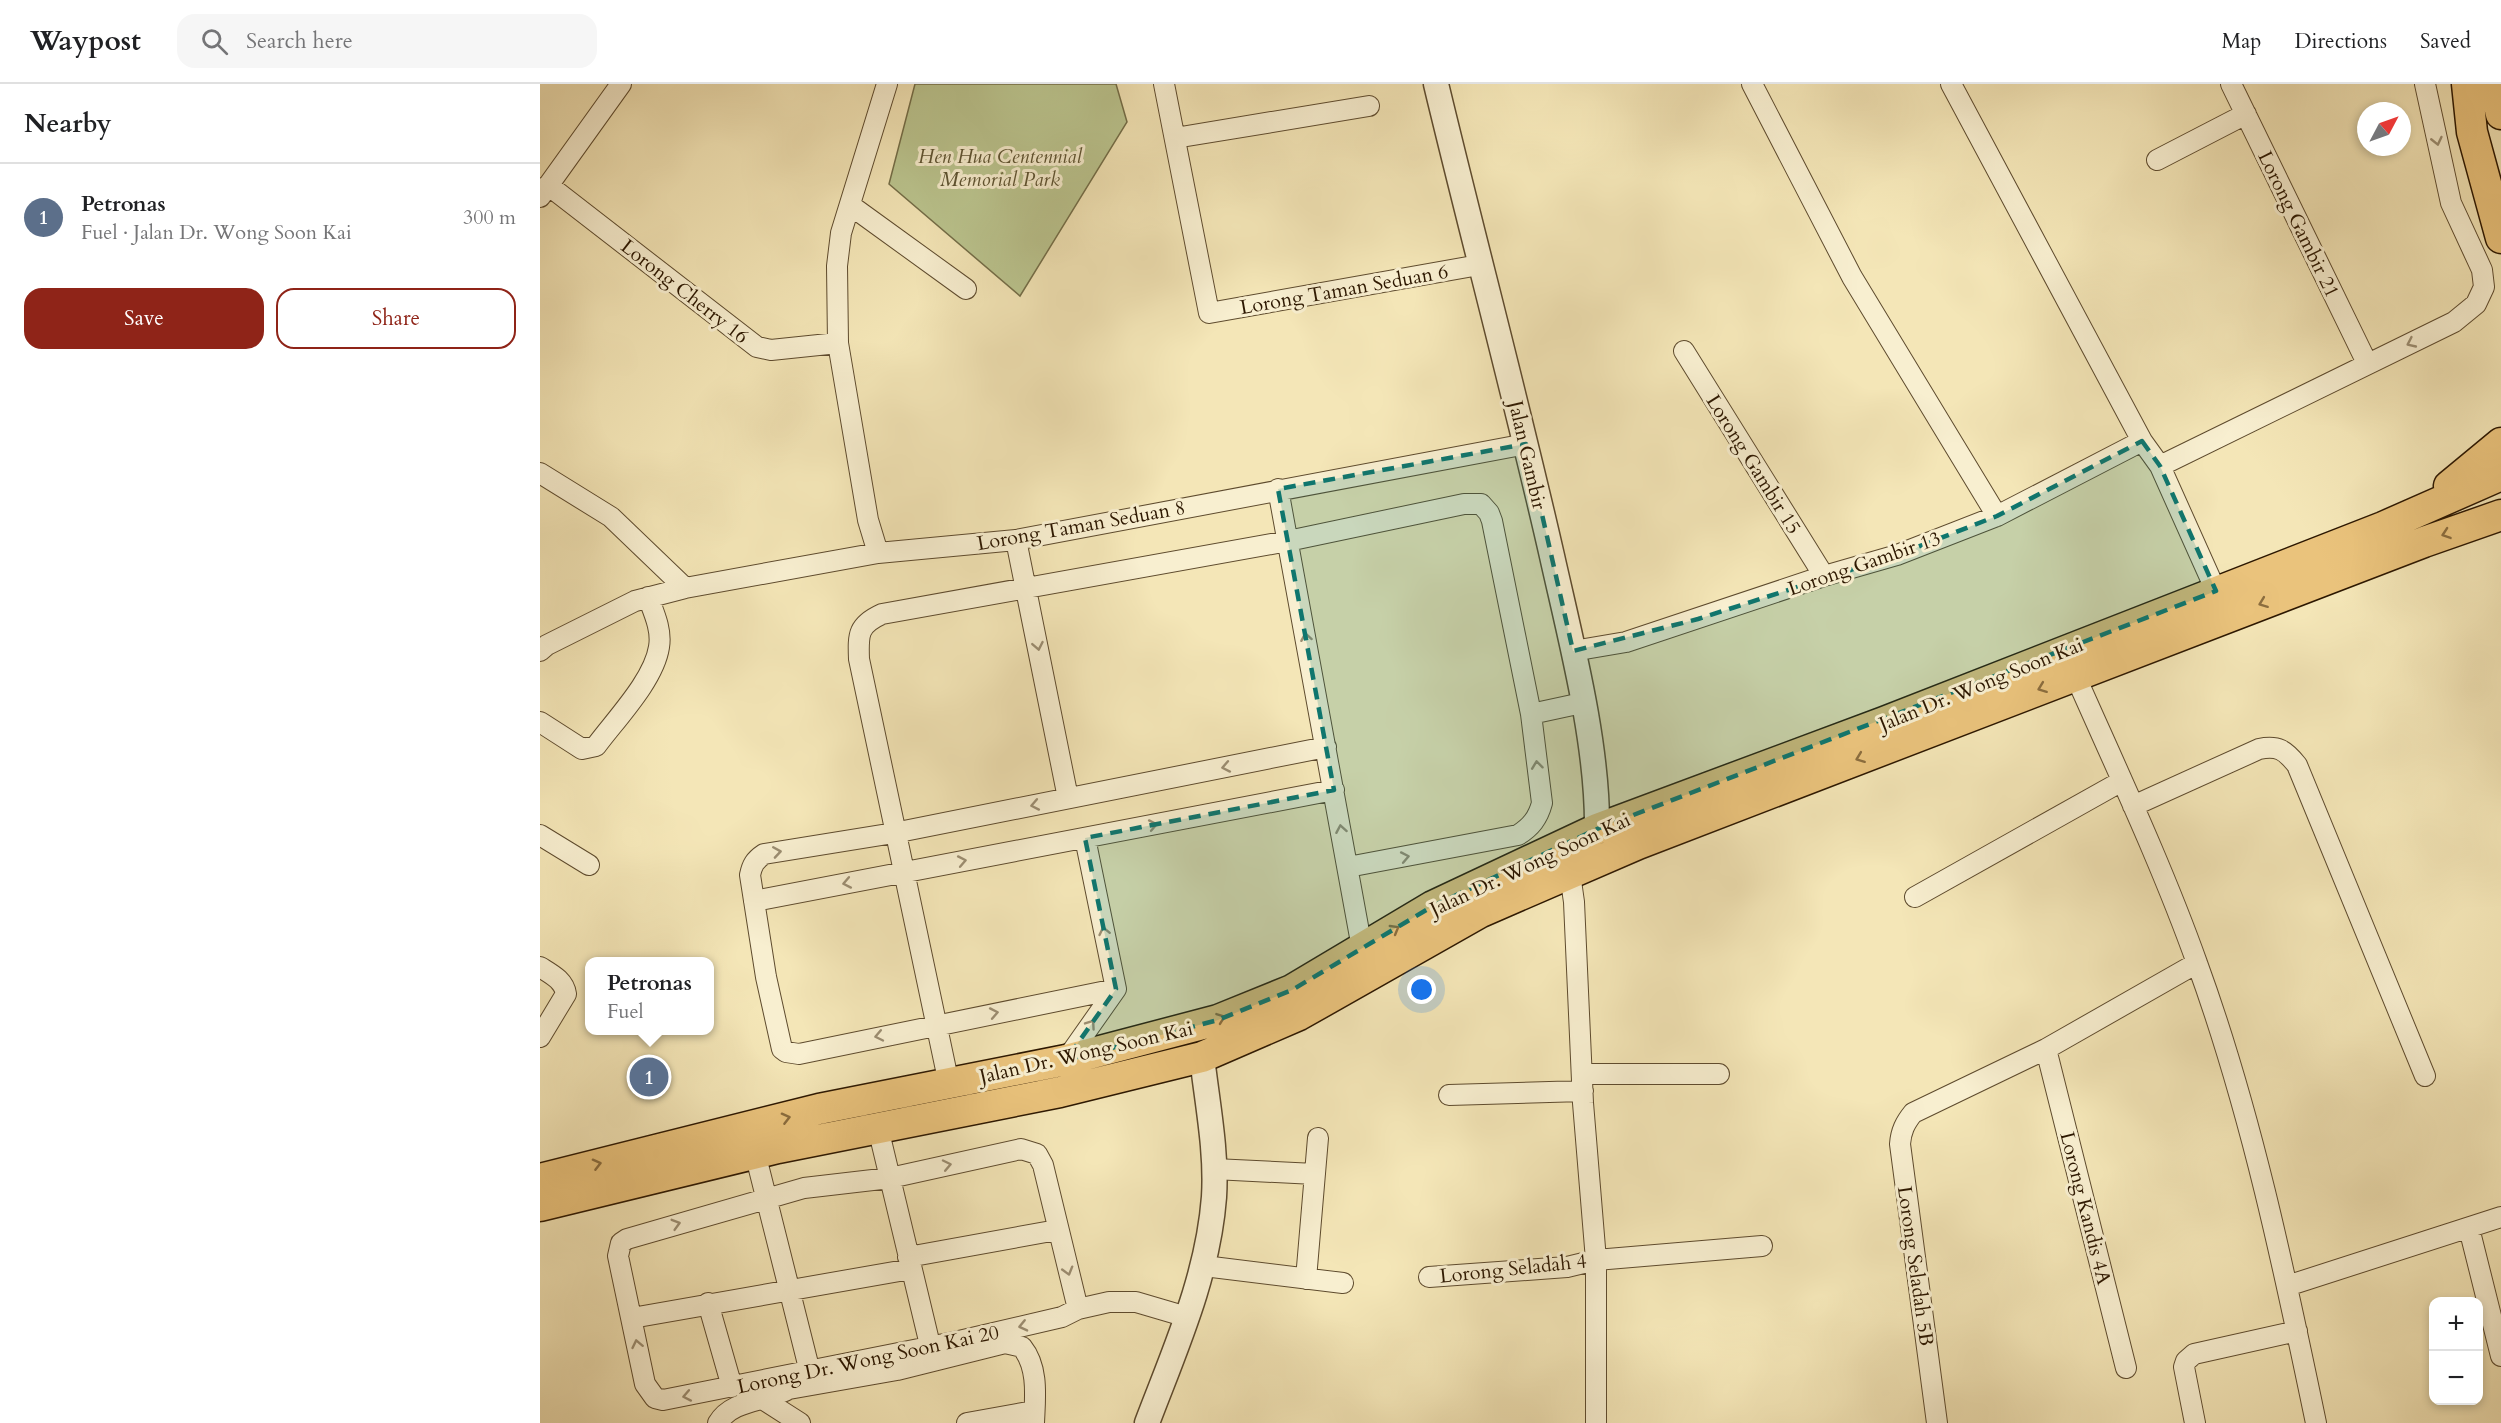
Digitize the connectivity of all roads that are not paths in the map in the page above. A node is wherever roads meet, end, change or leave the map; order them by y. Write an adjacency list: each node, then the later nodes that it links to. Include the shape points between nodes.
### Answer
1 (621, 84): 16 (street)
2 (887, 84): 17 (street)
3 (1164, 84): 14 (street)
4 (1436, 84): 19 (street, Jalan Gambir)
5 (1752, 84): 31 (street, via 1852,277)
6 (1952, 84): 24 (street)
7 (2231, 84): 12 (street, Lorong Gambir 21)
8 (2425, 84): 23 (street, one-way to 23, via 2451,203 2477,255 2484,287 2476,304 2454,322)
9 (2467, 84): 18 (main road, via 2472,132)
10 (2494, 84): 13 (main road)
11 (1369, 106): 14 (street)
12 (2246, 114): 15 (street); 23 (street, Lorong Gambir 21)
13 (2501, 114)
14 (1175, 138): 19 (street, Lorong Taman Seduan 6, via 1209,313)
15 (2157, 160)
16 (544, 191): 21 (street, Lorong Cherry 16, via 757,347 771,350)
17 (850, 205): 20 (street); 21 (street, via 837,266)
18 (2501, 238)
19 (1479, 265): 26 (street, Jalan Gambir)
20 (966, 289)
21 (838, 343): 36 (street, via 868,520)
22 (1684, 351): 37 (street, Lorong Gambir 15)
23 (2367, 363): 27 (street)
24 (2142, 441): 27 (street); 31 (street, Lorong Gambir 13)
25 (2501, 443): 33 (main road, via 2460,480)
26 (1526, 444): 30 (street, Lorong Taman Seduan 8); 42 (street, Jalan Gambir)
27 (2160, 466): 40 (street)
28 (540, 473): 38 (street, via 611,517)
29 (2501, 475): 33 (main road, Jalan Dr. Wong Soon Kai)
30 (1278, 489): 34 (street, Lorong Taman Seduan 8); 35 (street)
31 (1997, 516): 37 (street, Lorong Gambir 13, via 1897,555)
32 (2494, 520): 44 (main road, Jalan Dr. Wong Soon Kai, one-way to 44)
33 (2383, 527): 40 (main road, Jalan Dr. Wong Soon Kai)
34 (1016, 540): 36 (street, Lorong Taman Seduan 8); 39 (street)
35 (1288, 541): 39 (street); 46 (street, via 1464,504 1485,507 1492,521); 48 (street, one-way to 35)
36 (878, 553): 38 (street, Lorong Taman Seduan 8)
37 (1824, 576): 42 (street, Lorong Gambir 13, via 1626,642)
38 (685, 588): 41 (street, Lorong Taman Seduan 8)
39 (1026, 589): 51 (street, one-way to 51); 54 (street, via 882,614 866,621 858,636 859,659)
40 (2216, 591): 53 (main road, Jalan Dr. Wong Soon Kai)
41 (648, 597): 43 (street, Lorong Taman Seduan 8, via 591,622); 47 (street, via 658,623 660,646 653,669 596,746 582,749)
42 (1583, 650): 45 (street, Jalan Gambir)
43 (540, 651)
44 (2075, 675): 49 (street); 60 (main road, Jalan Dr. Wong Soon Kai, one-way to 60)
45 (1582, 704): 46 (street); 53 (street, Jalan Gambir, via 1597,795)
46 (1531, 714): 58 (street, one-way to 46, via 1518,836 1526,830 1542,803)
47 (540, 722)
48 (1326, 747): 50 (street); 51 (street, one-way to 51)
49 (2122, 781): 52 (street); 61 (street)
50 (1334, 790): 56 (street, one-way to 50); 58 (street, one-way to 50)
51 (1068, 798): 54 (street, one-way to 54)
52 (2133, 806): 64 (street); 73 (street, via 2259,749 2283,749 2297,765)
53 (1597, 830): 63 (main road, Jalan Dr. Wong Soon Kai, one-way to 53, via 1433,906)
54 (894, 833): 59 (street); 62 (street, one-way to 54, via 750,875 756,860 764,854)
55 (540, 835): 57 (street)
56 (1085, 838): 59 (street, one-way to 56); 66 (street, one-way to 56)
57 (589, 866)
58 (1348, 867): 63 (street)
59 (904, 872): 62 (street, one-way to 62); 67 (street)
60 (1570, 874): 70 (main road, Jalan Dr. Wong Soon Kai, via 1481,912 1299,1015); 74 (street)
61 (1915, 897)
62 (754, 901): 67 (street, one-way to 62, via 799,1054 786,1052 782,1049 766,977)
63 (1362, 948): 71 (main road, Jalan Dr. Wong Soon Kai, one-way to 63, via 1218,1020 1292,990)
64 (2197, 963): 69 (street); 96 (street, via 2239,1097)
65 (540, 967): 68 (street, via 559,980 566,994)
66 (1116, 989): 67 (street, one-way to 66); 71 (street, one-way to 66)
67 (936, 1024): 75 (street)
68 (540, 1037)
69 (2046, 1049): 105 (street, Lorong Kandis 4A); 115 (street, Lorong Seladah 5B, via 1913,1113 1901,1132)
70 (1202, 1057): 77 (main road, Jalan Dr. Wong Soon Kai, via 1060,1092); 80 (street)
71 (1066, 1060): 75 (main road, Jalan Dr. Wong Soon Kai)
72 (1719, 1074): 74 (street)
73 (2425, 1076)
74 (1583, 1082): 76 (street); 90 (street)
75 (949, 1083): 83 (main road, Jalan Dr. Wong Soon Kai, one-way to 75, via 819,1109)
76 (1449, 1095)
77 (878, 1128): 79 (main road, Jalan Dr. Wong Soon Kai); 82 (street)
78 (1318, 1138): 81 (street)
79 (755, 1153): 84 (street); 85 (main road, Jalan Dr. Wong Soon Kai)
80 (1214, 1169): 81 (street); 92 (street)
81 (1315, 1174): 94 (street)
82 (890, 1178): 84 (street, via 804,1188); 88 (street, one-way to 88, via 1021,1149 1037,1154 1043,1165); 91 (street)
83 (540, 1179)
84 (767, 1198): 97 (street); 101 (street, one-way to 84, via 618,1256 621,1243)
85 (540, 1206)
86 (2501, 1217): 87 (street)
87 (2469, 1228): 96 (street); 104 (street)
88 (1057, 1230): 91 (street); 99 (street, one-way to 99)
89 (1762, 1246): 90 (street, Lorong Seladah 4)
90 (1596, 1260): 93 (street, Lorong Seladah 4, via 1567,1267); 114 (street)
91 (910, 1263): 97 (street); 103 (street)
92 (1204, 1266): 94 (street); 100 (street)
93 (1429, 1277)
94 (1306, 1279): 95 (street)
95 (1343, 1283)
96 (2287, 1286): 102 (street)
97 (788, 1291): 98 (street); 106 (street)
98 (708, 1303): 101 (street); 107 (street)
99 (1078, 1309): 100 (street, Lorong Dr. Wong Soon Kai 20, via 1109,1302 1136,1302); 103 (street, Lorong Dr. Wong Soon Kai 20, one-way to 103, via 1062,1317)
100 (1187, 1317): 113 (street)
101 (632, 1318): 107 (street, Lorong Dr. Wong Soon Kai 20, one-way to 101, via 670,1399 655,1398 645,1384)
102 (2297, 1331): 116 (street, via 2194,1354 2186,1361); 117 (street)
103 (930, 1345): 106 (street, Lorong Dr. Wong Soon Kai 20)
104 (2501, 1355)
105 (2126, 1368)
106 (810, 1372): 107 (street, Lorong Dr. Wong Soon Kai 20)
107 (732, 1387)
108 (764, 1400): 109 (street, via 796,1387 897,1370 1005,1343 1022,1347 1030,1360 1035,1387); 110 (street, via 724,1413); 111 (street)
109 (1034, 1417): 112 (street)
110 (718, 1423)
111 (800, 1423)
112 (967, 1423)
113 (1147, 1423)
114 (1596, 1423)
115 (1937, 1423)
116 (2195, 1423)
117 (2316, 1423)

